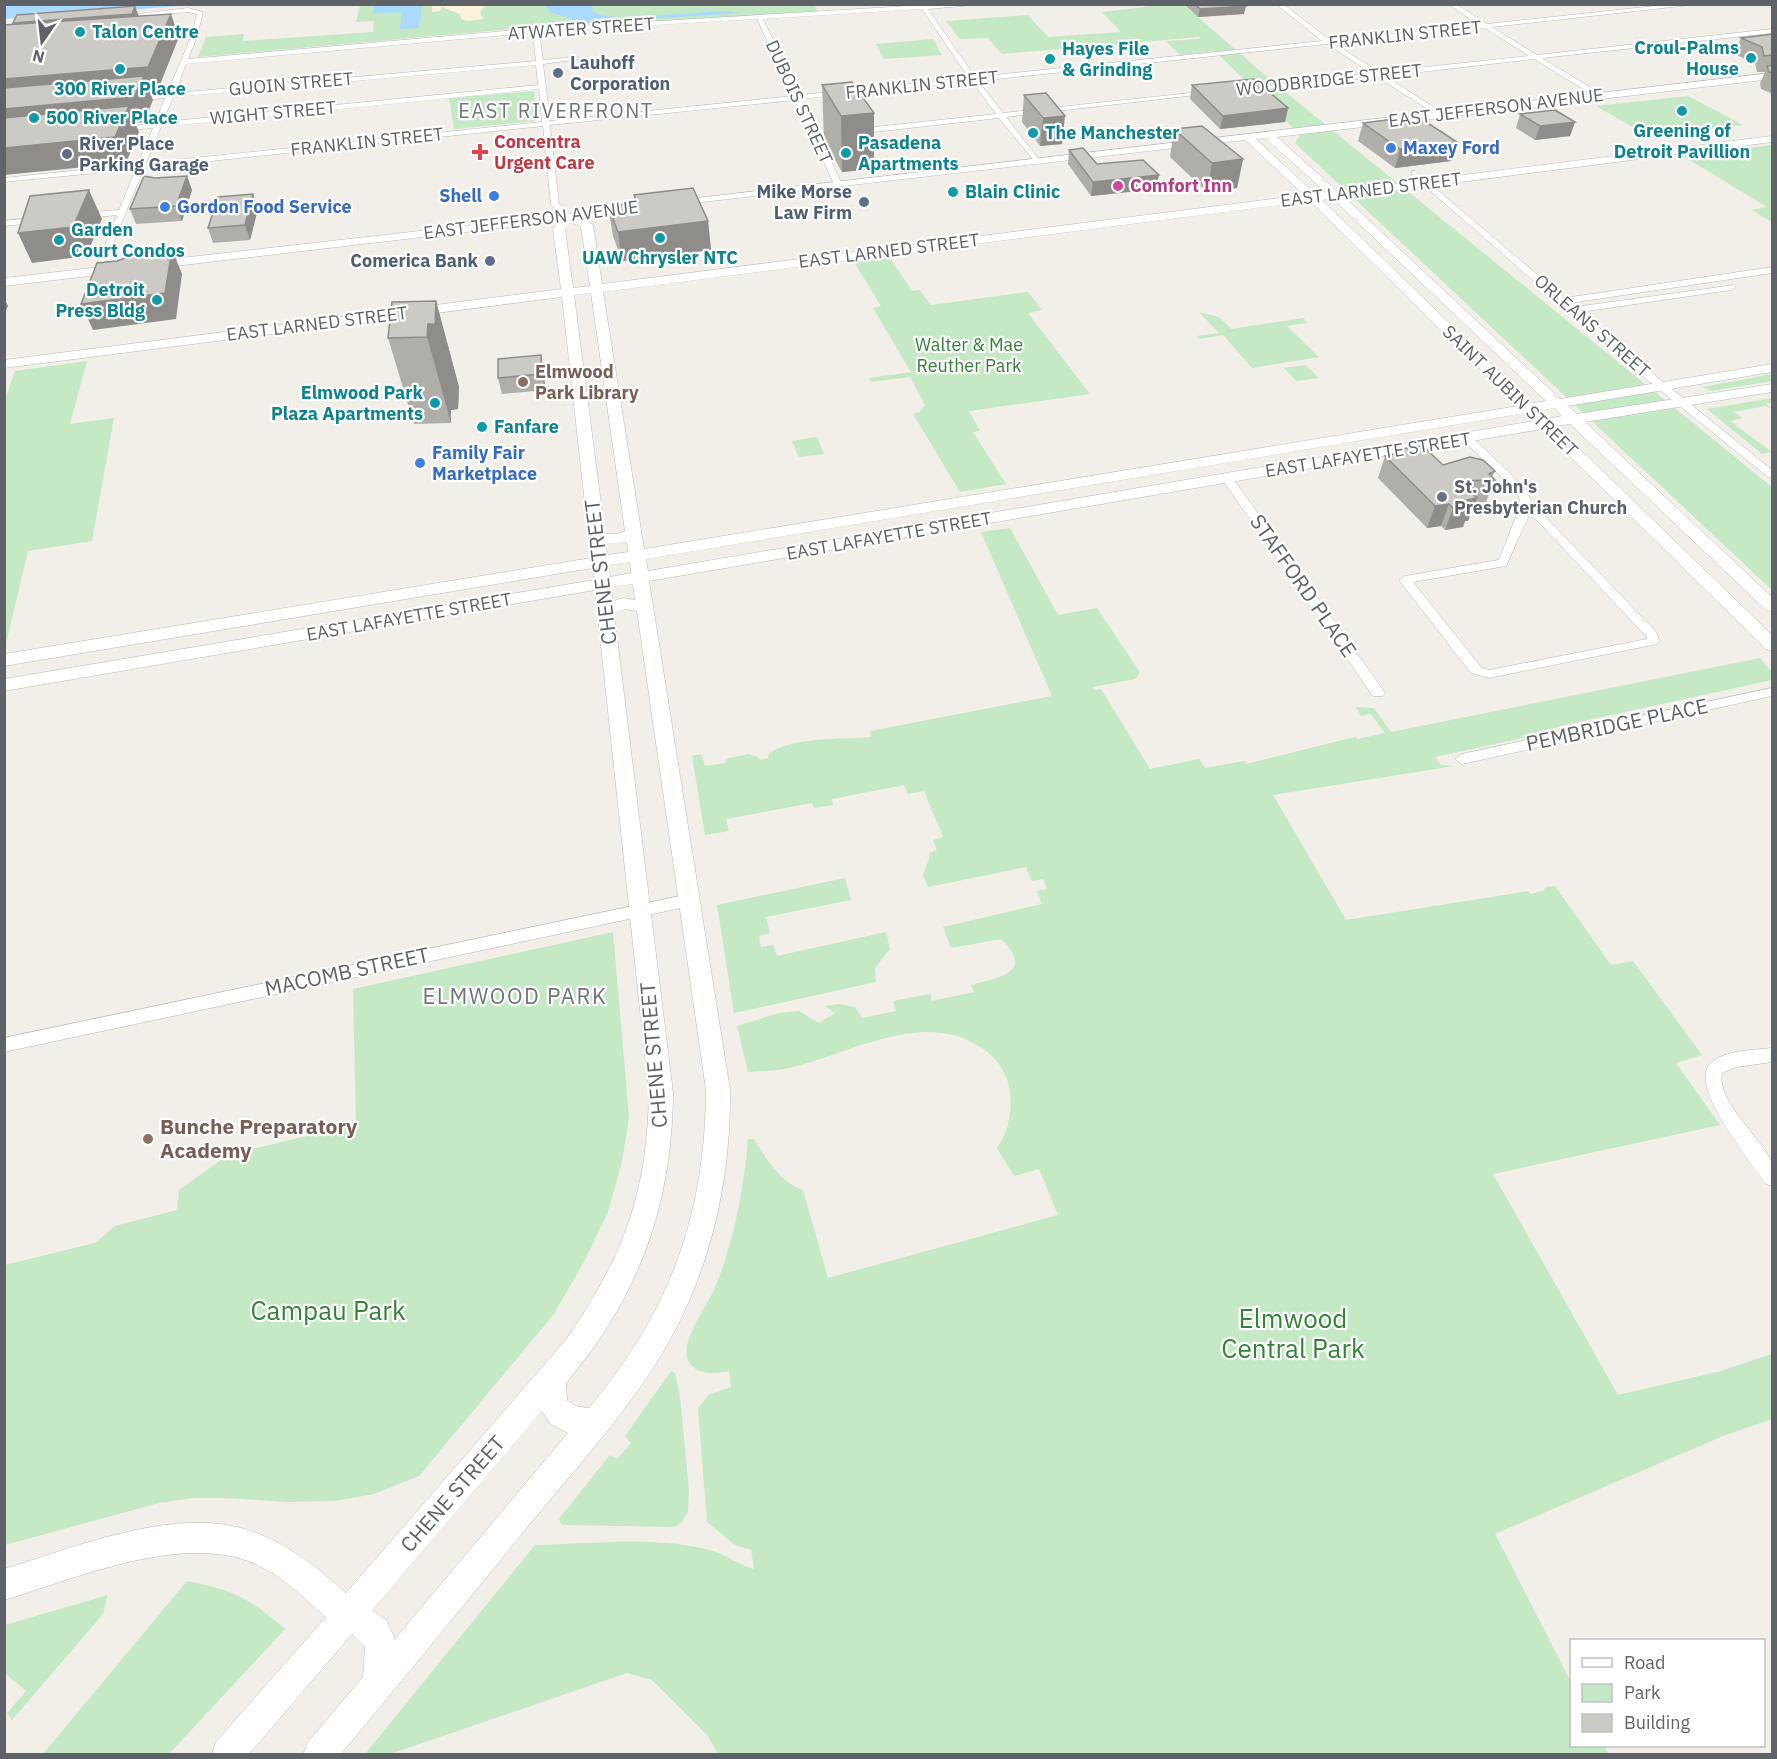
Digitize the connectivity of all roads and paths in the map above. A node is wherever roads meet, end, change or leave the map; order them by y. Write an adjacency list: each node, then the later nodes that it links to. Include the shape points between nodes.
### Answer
1 (982, 4): 5 (street, ATWATER STREET)
2 (1279, 4): 11 (street)
3 (1450, 4): 8 (street)
4 (1696, 4): 8 (street, FRANKLIN STREET)
5 (924, 8): 7 (street, ATWATER STREET); 18 (street)
6 (116, 19): 14 (street, via 199,11)
7 (760, 19): 9 (street, ATWATER STREET); 24 (street, DUBOIS STREET)
8 (1486, 27): 11 (street, FRANKLIN STREET); 12 (street)
9 (536, 31): 14 (street, ATWATER STREET); 15 (street)
10 (1773, 31): 12 (street, WOODBRIDGE STREET)
11 (1330, 43): 16 (street); 18 (street, FRANKLIN STREET)
12 (1534, 57): 16 (street, WOODBRIDGE STREET); 23 (street)
13 (577, 59): 15 (street, GUOIN STREET)
14 (182, 62): 22 (street)
15 (539, 62): 19 (street); 22 (street, GUOIN STREET)
16 (1378, 74): 20 (street, WOODBRIDGE STREET); 26 (street)
17 (1773, 76): 23 (street, EAST JEFFERSON AVENUE)
18 (974, 80): 24 (street, FRANKLIN STREET); 27 (street)
19 (542, 87): 28 (street, WIGHT STREET); 29 (street)
20 (1238, 90)
21 (1214, 93): 27 (street, WOODBRIDGE STREET)
22 (169, 95): 25 (street, GUOIN STREET); 28 (street)
23 (1598, 96): 26 (street, EAST JEFFERSON AVENUE)
24 (796, 98): 29 (street, FRANKLIN STREET); 34 (street, DUBOIS STREET)
25 (124, 100)
26 (1440, 115): 33 (street, EAST JEFFERSON AVENUE)
27 (1002, 116): 34 (street, WOODBRIDGE STREET); 39 (street)
28 (157, 124): 31 (street, WIGHT STREET); 41 (street)
29 (546, 124): 41 (street, FRANKLIN STREET); 61 (street, via 555,205)
30 (1773, 128): 32 (street, EAST LARNED STREET)
31 (111, 129)
32 (1747, 131): 36 (street); 40 (street, EAST LARNED STREET)
33 (1268, 135): 35 (street, EAST JEFFERSON AVENUE); 37 (street, SAINT AUBIN STREET)
34 (813, 136): 50 (street, DUBOIS STREET)
35 (1247, 137): 38 (street, SAINT AUBIN STREET); 39 (street, EAST JEFFERSON AVENUE)
36 (1768, 140): 43 (street, EAST LARNED STREET)
37 (1283, 149): 38 (street); 45 (street, SAINT AUBIN STREET)
38 (1264, 151): 46 (street, SAINT AUBIN STREET)
39 (1037, 162): 50 (street, EAST JEFFERSON AVENUE)
40 (1500, 162): 42 (street, EAST LARNED STREET); 43 (street)
41 (140, 166): 47 (street, FRANKLIN STREET); 60 (street)
42 (1441, 169): 44 (street, EAST LARNED STREET); 48 (street, via 1440,175)
43 (1516, 172): 48 (street, EAST LARNED STREET)
44 (1415, 173): 49 (street, ORLEANS STREET); 51 (street, EAST LARNED STREET)
45 (1313, 175): 46 (street); 51 (street, SAINT AUBIN STREET)
46 (1290, 176): 52 (street, SAINT AUBIN STREET)
47 (4, 180)
48 (1452, 180): 49 (street, EAST LARNED STREET)
49 (1426, 183): 54 (street, EAST LARNED STREET); 83 (street, ORLEANS STREET)
50 (838, 184): 61 (street, EAST JEFFERSON AVENUE)
51 (1323, 184): 52 (street, EAST LARNED STREET); 54 (street, SAINT AUBIN STREET)
52 (1302, 187): 53 (street, EAST LARNED STREET); 55 (street, SAINT AUBIN STREET)
53 (1277, 190): 56 (street, via 1287,194); 57 (street, EAST LARNED STREET)
54 (1335, 195): 55 (street, EAST LARNED STREET); 58 (street, SAINT AUBIN STREET)
55 (1312, 198): 56 (street, EAST LARNED STREET); 59 (street, SAINT AUBIN STREET)
56 (1289, 201): 62 (street, EAST LARNED STREET)
57 (1156, 205): 62 (street); 66 (street, EAST LARNED STREET)
58 (1346, 206): 59 (street); 79 (street, SAINT AUBIN STREET)
59 (1322, 208): 81 (street, SAINT AUBIN STREET)
60 (122, 212): 63 (street); 73 (street)
61 (569, 216): 67 (street, via 586,224); 68 (street, via 559,229); 73 (street, EAST JEFFERSON AVENUE)
62 (1167, 216): 69 (street, EAST LARNED STREET)
63 (70, 217)
64 (49, 220): 65 (street)
65 (4, 224)
66 (956, 230): 69 (street); 70 (street, EAST LARNED STREET)
67 (588, 233): 68 (street, via 573,231); 75 (street, CHENE STREET)
68 (560, 235): 71 (street, CHENE STREET)
69 (965, 242): 75 (street, EAST LARNED STREET)
70 (808, 249)
71 (563, 263): 75 (street, CHENE STREET); 75 (street, via 578,266)
72 (1773, 270): 77 (street)
73 (98, 271): 76 (street, EAST JEFFERSON AVENUE)
74 (1773, 280): 82 (street)
75 (583, 281): 78 (street, EAST LARNED STREET); 84 (street, CHENE STREET); 84 (street, via 582,301); 87 (street, CHENE STREET)
76 (4, 282)
77 (1674, 285): 82 (street); 83 (street)
78 (538, 289): 80 (street, EAST LARNED STREET); 86 (street, EAST LARNED STREET, via 215,330)
79 (1435, 289): 81 (street); 92 (street, SAINT AUBIN STREET)
80 (464, 292)
81 (1408, 292): 93 (street, SAINT AUBIN STREET)
82 (1687, 293): 85 (street)
83 (1563, 301): 85 (street, ORLEANS STREET)
84 (598, 304): 87 (street, CHENE STREET)
85 (1574, 310): 90 (street, ORLEANS STREET)
86 (4, 364)
87 (594, 368): 106 (street, CHENE STREET); 106 (street, CHENE STREET)
88 (1773, 368): 89 (street, EAST LAFAYETTE STREET)
89 (1694, 381): 90 (street, EAST LAFAYETTE STREET); 94 (street, via 1702,393)
90 (1663, 388): 95 (street, ORLEANS STREET); 96 (street, EAST LAFAYETTE STREET)
91 (1773, 388): 94 (street, EAST LAFAYETTE STREET)
92 (1541, 389): 93 (street, via 1527,393); 96 (street, SAINT AUBIN STREET)
93 (1510, 391): 97 (street, SAINT AUBIN STREET)
94 (1722, 396): 95 (street, EAST LAFAYETTE STREET)
95 (1682, 402): 99 (street, EAST LAFAYETTE STREET); 108 (street, ORLEANS STREET)
96 (1558, 405): 97 (street, EAST LAFAYETTE STREET); 99 (street, SAINT AUBIN STREET)
97 (1528, 409): 98 (street, EAST LAFAYETTE STREET); 100 (street, SAINT AUBIN STREET)
98 (1493, 414): 101 (street, via 1513,422); 102 (street, EAST LAFAYETTE STREET)
99 (1573, 419): 100 (street, EAST LAFAYETTE STREET); 104 (street, SAINT AUBIN STREET)
100 (1544, 424): 101 (street, EAST LAFAYETTE STREET); 105 (street, SAINT AUBIN STREET)
101 (1517, 429): 103 (street, EAST LAFAYETTE STREET)
102 (1356, 437): 107 (street); 110 (street, EAST LAFAYETTE STREET)
103 (1468, 439): 107 (street, EAST LAFAYETTE STREET); 111 (street, via 1522,491)
104 (1596, 440): 105 (street, via 1577,438); 121 (street, SAINT AUBIN STREET)
105 (1564, 444): 124 (street, SAINT AUBIN STREET)
106 (604, 448): 113 (street, CHENE STREET); 114 (street, CHENE STREET)
107 (1373, 454): 109 (street, EAST LAFAYETTE STREET)
108 (1773, 475)
109 (1228, 478): 112 (street, EAST LAFAYETTE STREET); 128 (street, STAFFORD PLACE)
110 (1005, 495): 112 (street); 115 (street, EAST LAFAYETTE STREET)
111 (1527, 504): 111 (street, via 1502,563 1405,580 1476,670 1489,674 1653,641 1653,636)
112 (1019, 514): 118 (street, EAST LAFAYETTE STREET)
113 (635, 532): 114 (street, via 624,539); 116 (street, CHENE STREET)
114 (597, 537): 119 (street, CHENE STREET)
115 (677, 549): 116 (street, EAST LAFAYETTE STREET); 118 (street, via 668,559)
116 (640, 567): 118 (street, EAST LAFAYETTE STREET); 119 (street, EAST LAFAYETTE STREET); 122 (street, CHENE STREET)
117 (555, 570): 119 (street, EAST LAFAYETTE STREET); 120 (street, via 566,579); 123 (street, EAST LAFAYETTE STREET)
118 (678, 572)
119 (603, 586): 120 (street, EAST LAFAYETTE STREET); 122 (street, via 624,603); 132 (street, CHENE STREET)
120 (558, 592): 125 (street, EAST LAFAYETTE STREET)
121 (1773, 606)
122 (646, 607): 131 (street, CHENE STREET)
123 (193, 629): 125 (street); 126 (street, EAST LAFAYETTE STREET)
124 (1773, 645)
125 (191, 654): 127 (street, EAST LAFAYETTE STREET)
126 (4, 660)
127 (4, 685)
128 (1378, 693)
129 (1773, 693): 130 (street, PEMBRIDGE PLACE)
130 (1462, 759)
131 (690, 900): 132 (street, MACOMB STREET); 137 (street, CHENE STREET, via 718,1090 719,1127 712,1195 681,1288 651,1345)
132 (640, 911): 133 (street, MACOMB STREET); 136 (street, CHENE STREET, via 662,1093 659,1163 645,1219 626,1268 593,1327)
133 (4, 1045)
134 (1773, 1055): 135 (street, via 1729,1063 1713,1074 1713,1084 1724,1105)
135 (1773, 1178)
136 (552, 1378): 137 (street, via 551,1400 558,1413 576,1422); 139 (street, CHENE STREET)
137 (596, 1422): 140 (street, CHENE STREET)
138 (4, 1585): 139 (street, via 158,1543 217,1539 255,1549 284,1564)
139 (347, 1615): 140 (street, via 371,1628 380,1641 382,1663); 141 (street, CHENE STREET)
140 (377, 1688): 142 (street, CHENE STREET)
141 (228, 1755)
142 (320, 1755)

